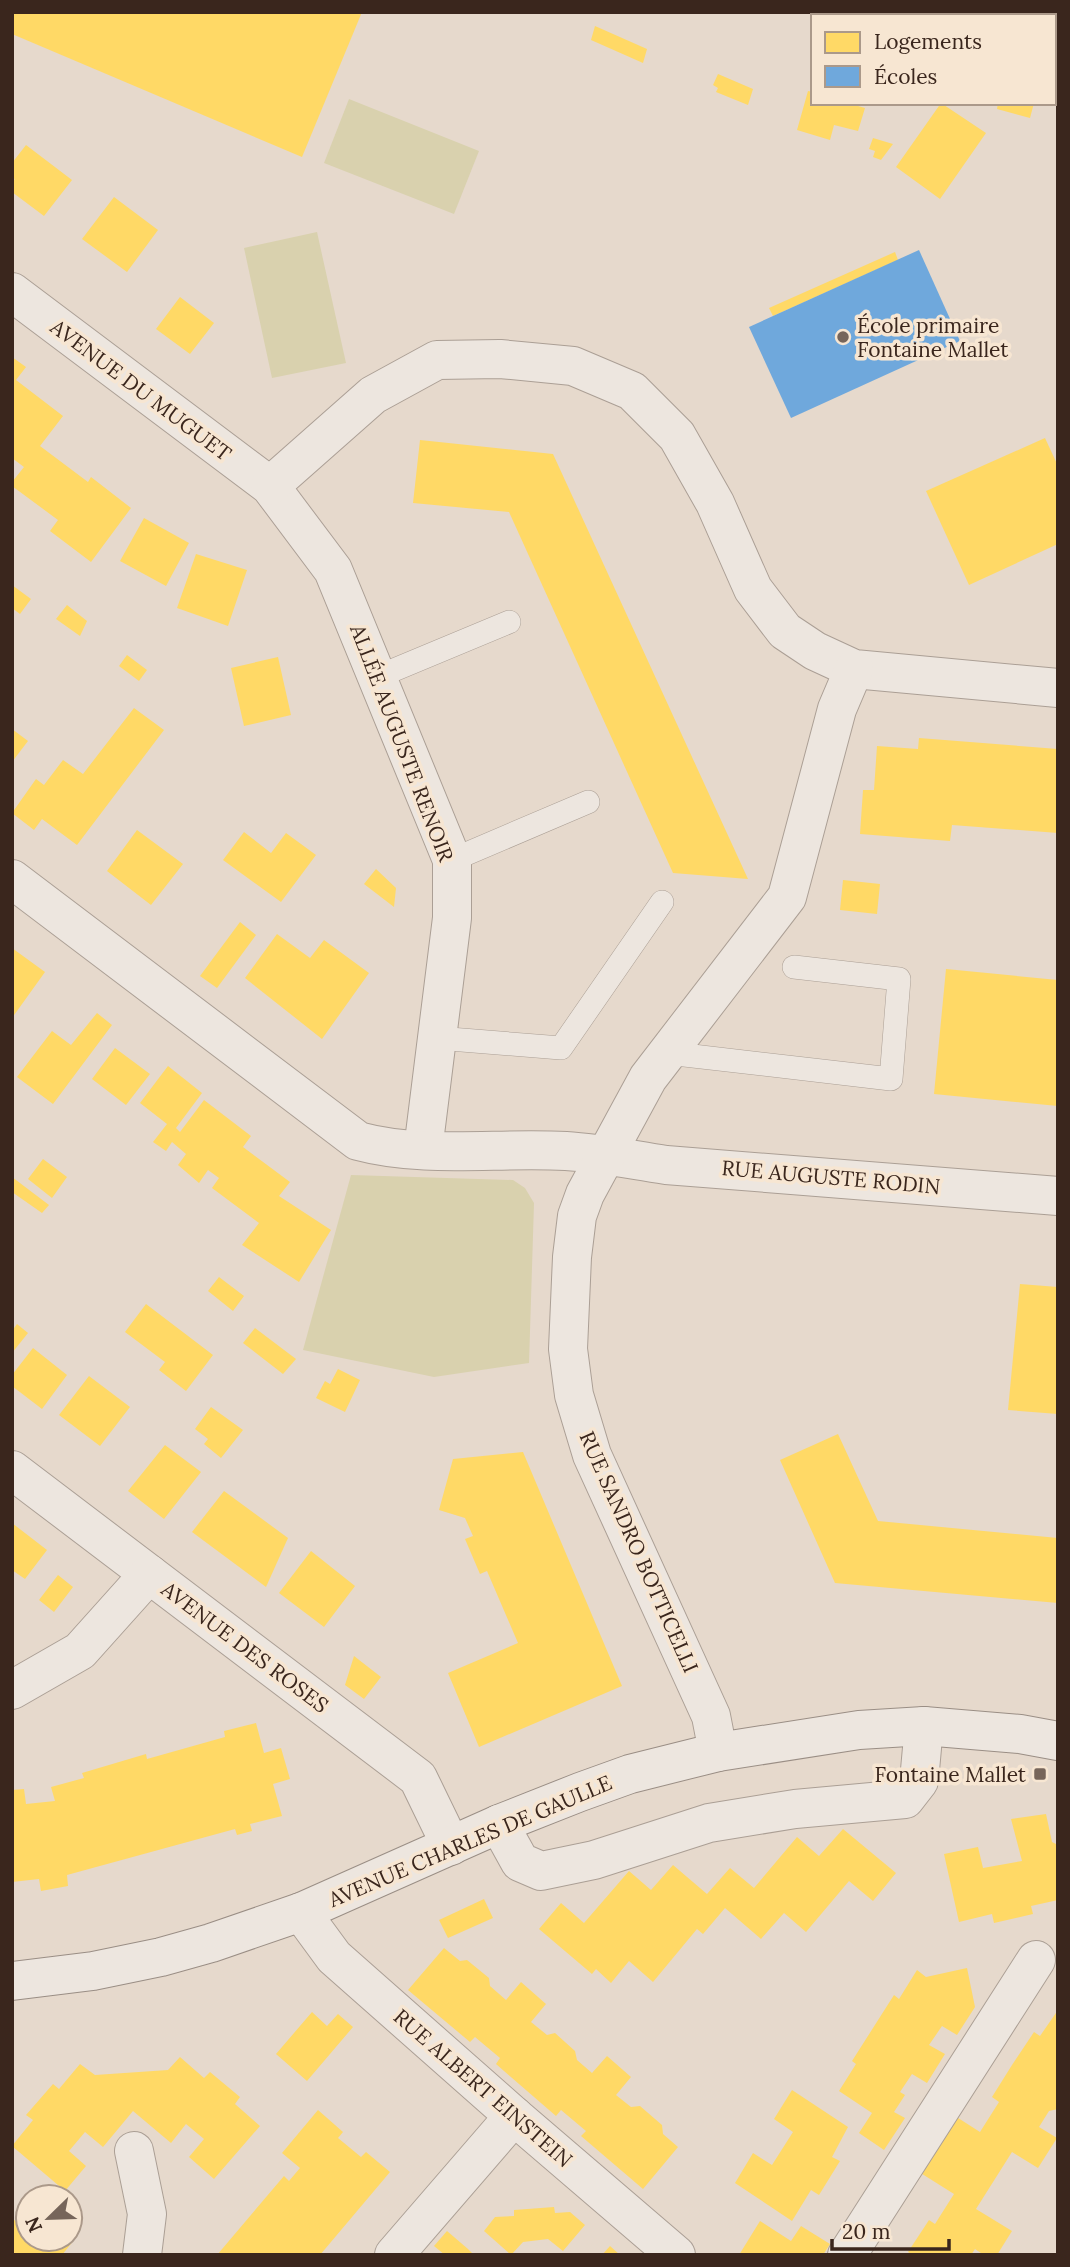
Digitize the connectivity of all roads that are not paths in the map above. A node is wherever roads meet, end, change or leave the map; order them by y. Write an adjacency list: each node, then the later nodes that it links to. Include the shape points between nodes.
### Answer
1 (12, 292): 2 (street, AVENUE DU MUGUET)
2 (270, 486): 4 (street, via 373,395 438,360 500,359 573,366 632,391 677,436 715,503 753,589 785,631); 5 (street, ALLÉE AUGUSTE RENOIR, via 333,570)
3 (509, 622): 5 (lane)
4 (854, 669): 6 (street); 13 (street, RUE SANDRO BOTTICELLI, via 837,709 787,897)
5 (377, 677): 8 (street, ALLÉE AUGUSTE RENOIR)
6 (1058, 688)
7 (588, 802): 8 (lane)
8 (452, 860): 12 (street, ALLÉE AUGUSTE RENOIR, via 452,918)
9 (12, 878): 14 (street, RUE AUGUSTE RODIN, via 358,1141)
10 (662, 902): 12 (lane, via 561,1048)
11 (794, 967): 13 (lane, via 899,979 891,1079)
12 (437, 1038): 14 (street, ALLÉE AUGUSTE RENOIR)
13 (667, 1053): 15 (street, RUE SANDRO BOTTICELLI)
14 (423, 1150): 15 (street, RUE AUGUSTE RODIN)
15 (606, 1154): 16 (street, RUE AUGUSTE RODIN, via 666,1165); 22 (street, RUE SANDRO BOTTICELLI, via 577,1216 568,1349 574,1395 592,1455 711,1716)
16 (1058, 1196)
17 (12, 1470): 18 (street, AVENUE DES ROSES)
18 (149, 1573): 19 (street, via 80,1651); 24 (street, AVENUE DES ROSES, via 418,1778)
19 (12, 1690)
20 (924, 1726): 21 (street, AVENUE CHARLES DE GAULLE); 22 (street, AVENUE CHARLES DE GAULLE, via 859,1730); 23 (street, via 919,1781 905,1799 709,1823 594,1860 541,1871 520,1862)
21 (1058, 1741)
22 (718, 1752): 23 (street, AVENUE CHARLES DE GAULLE, via 630,1774)
23 (499, 1824): 24 (street, AVENUE CHARLES DE GAULLE)
24 (451, 1846): 25 (street, AVENUE CHARLES DE GAULLE)
25 (300, 1912): 27 (street, AVENUE CHARLES DE GAULLE, via 162,1956); 28 (street, RUE ALBERT EINSTEIN, via 334,1956)
26 (1036, 1959): 33 (street)
27 (12, 1982)
28 (514, 2116): 31 (street); 32 (street, RUE ALBERT EINSTEIN)
29 (134, 2151): 30 (street, via 147,2214)
30 (142, 2255)
31 (394, 2255)
32 (676, 2255)
33 (847, 2255)

